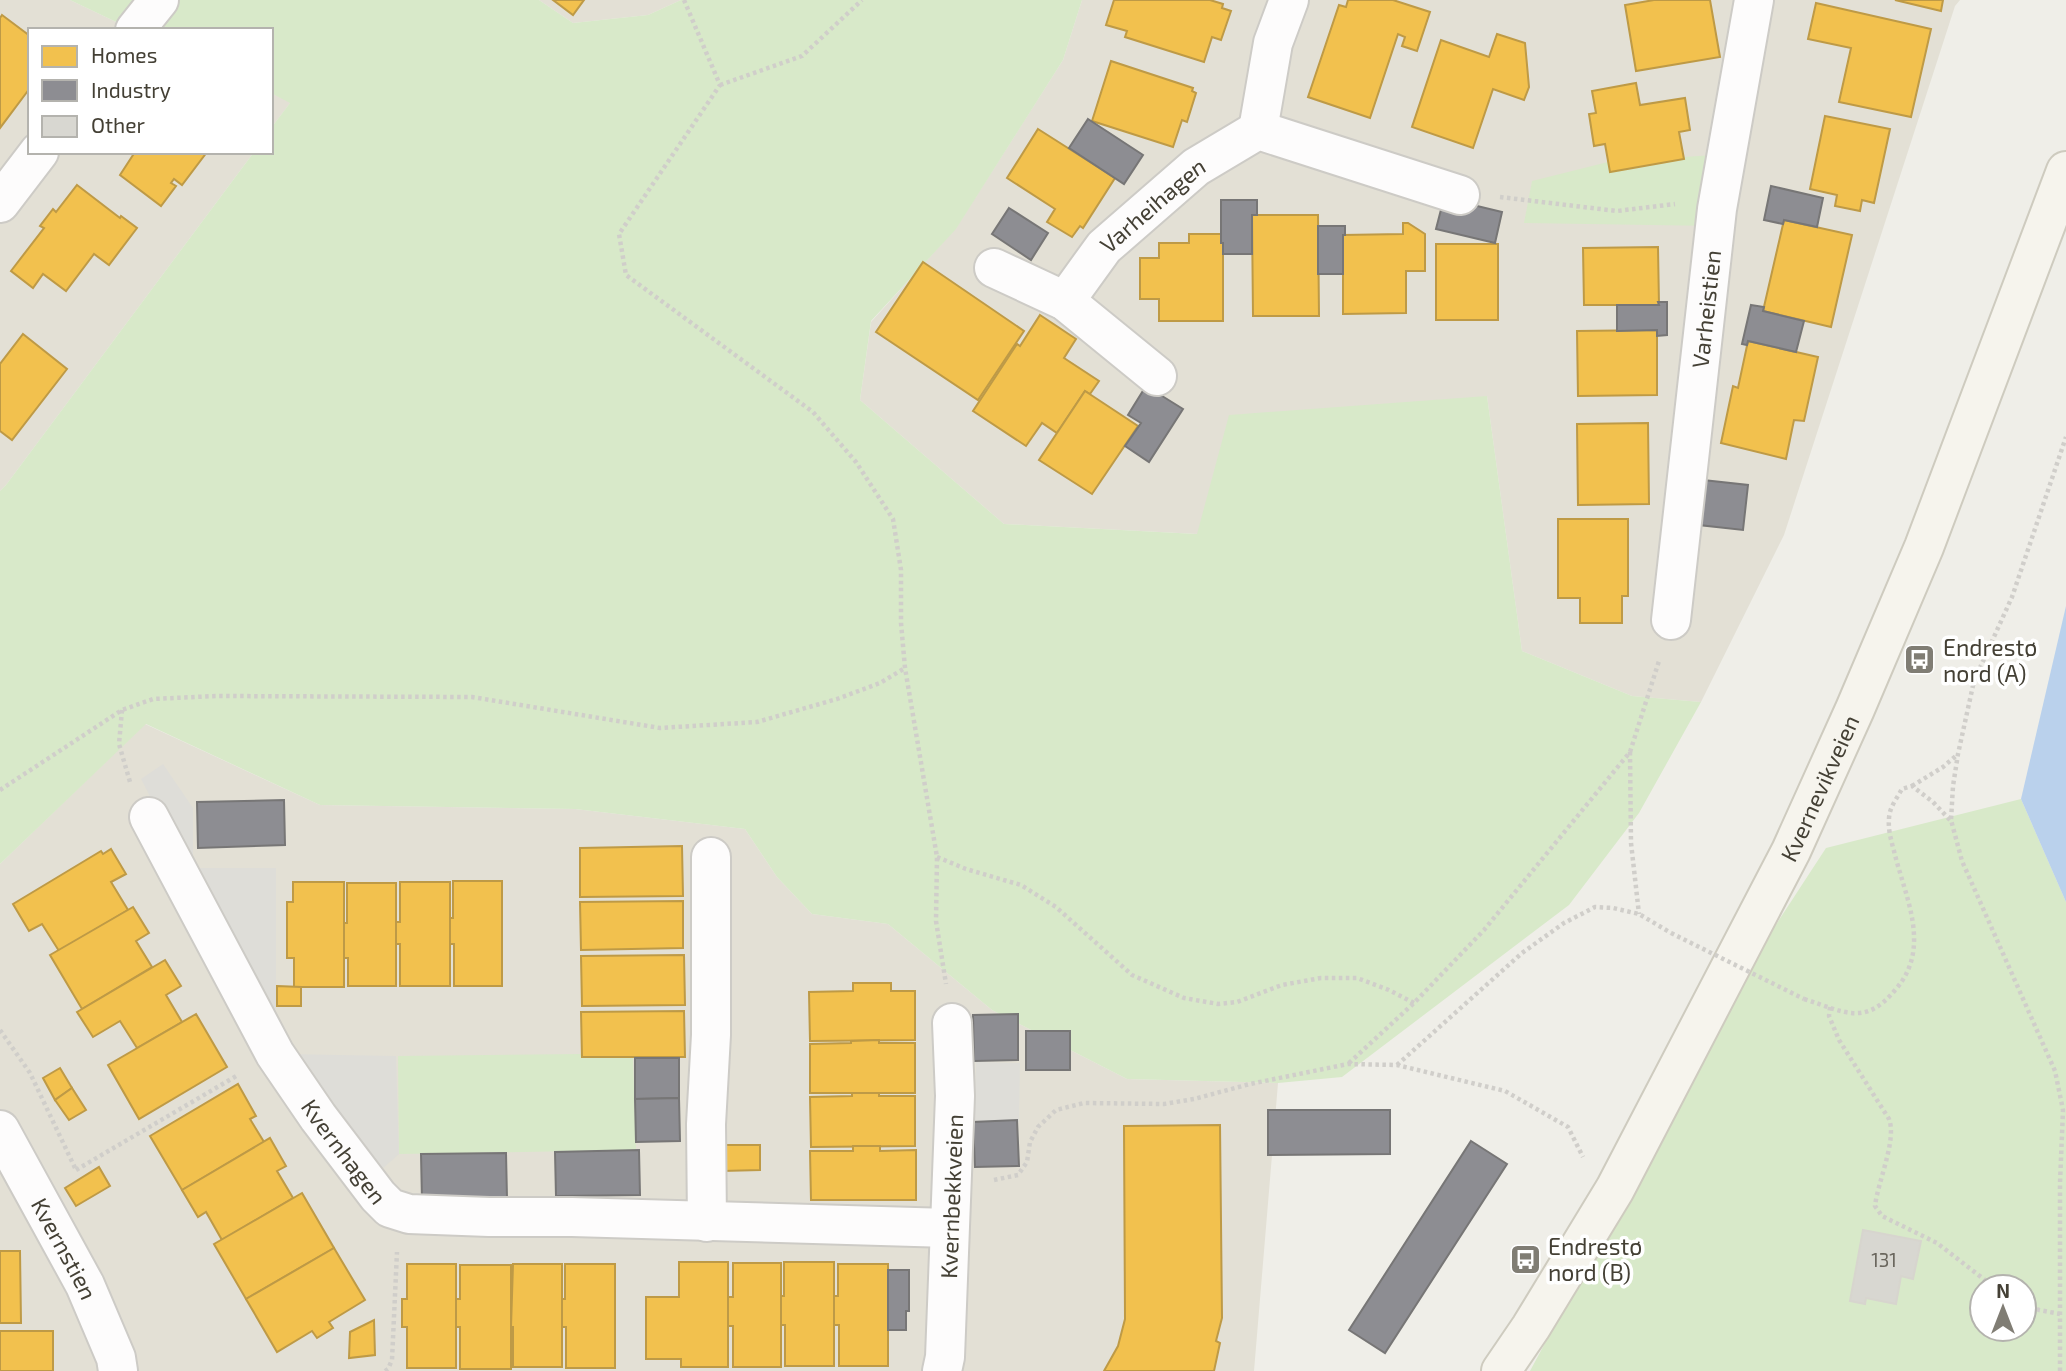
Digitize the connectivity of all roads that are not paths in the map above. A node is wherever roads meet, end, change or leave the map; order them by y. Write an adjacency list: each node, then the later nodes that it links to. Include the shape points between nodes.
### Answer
1 (159, 0): 4 (street)
2 (1289, 0): 5 (street, via 1273,43)
3 (1754, 0): 13 (street, Varheistien, via 1717,209)
4 (137, 28)
5 (1258, 130): 8 (street); 11 (street, Varheihagen, via 1196,167 1104,247)
6 (37, 154): 9 (street)
7 (2066, 171): 22 (main road, Kvernevikveien, via 1924,547 1791,851 1615,1189)
8 (1460, 195)
9 (0, 203)
10 (994, 268): 11 (street)
11 (1065, 301): 12 (street)
12 (1157, 376)
13 (1671, 620)
14 (149, 817): 18 (street, Kvernhagen, via 275,1054 390,1208 409,1214)
15 (711, 857): 18 (street)
16 (953, 1023): 19 (street, Kvernbekkveien)
17 (0, 1130): 20 (street, Kvernstien, via 85,1285)
18 (707, 1222): 19 (street, Kvernhagen)
19 (949, 1228): 21 (street, Kvernbekkveien)
20 (118, 1371)
21 (942, 1371)
22 (1501, 1371)

